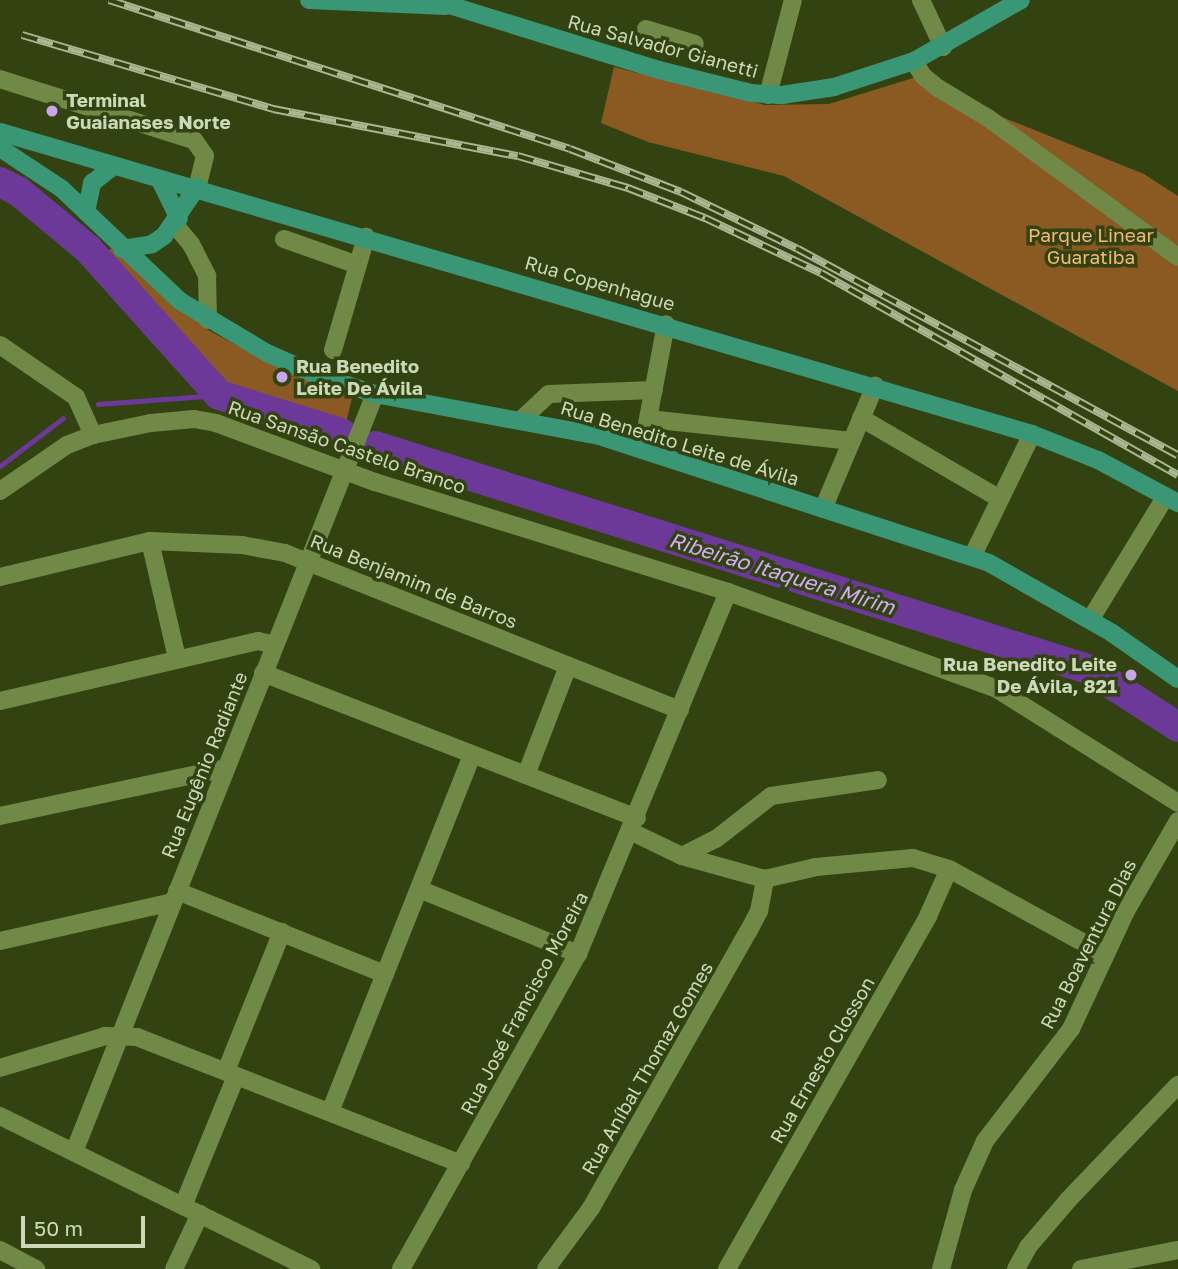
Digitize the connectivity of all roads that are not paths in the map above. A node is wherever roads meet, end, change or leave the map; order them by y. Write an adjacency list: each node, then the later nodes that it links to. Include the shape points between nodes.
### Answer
1 (309, 0): 5 (main road, Rua Salvador Gianetti)
2 (793, 0): 11 (street)
3 (921, 0): 8 (street)
4 (1021, 0): 8 (main road, Rua Salvador Gianetti)
5 (439, 3): 11 (main road, Rua Salvador Gianetti, via 660,70)
6 (646, 29): 7 (street)
7 (695, 44)
8 (943, 47): 9 (main road, Rua Salvador Gianetti)
9 (914, 61): 11 (main road, Rua Salvador Gianetti, via 834,87); 22 (street, via 938,88 988,118)
10 (0, 79): 16 (street, via 194,140 205,156)
11 (768, 95)
12 (0, 132): 14 (main road, Rua Copenhague)
13 (0, 148): 17 (main road, Rua Benedito Leite de Ávila, via 41,172)
14 (114, 166): 15 (main road, Rua Copenhague); 17 (main road, via 92,183)
15 (160, 180): 16 (main road, Rua Copenhague); 18 (main road)
16 (197, 187): 18 (main road); 19 (main road, Rua Copenhague)
17 (86, 212): 21 (main road, Rua Benedito Leite de Ávila)
18 (177, 222): 21 (main road, via 152,244); 24 (street, via 207,276)
19 (366, 237): 23 (street); 25 (main road, Rua Copenhague)
20 (284, 239): 23 (street)
21 (122, 249): 24 (main road, Rua Benedito Leite de Ávila)
22 (1178, 257)
23 (358, 265): 27 (street)
24 (208, 320): 30 (main road, Rua Benedito Leite de Ávila, via 314,374)
25 (666, 324): 28 (main road, Rua Copenhague); 29 (street)
26 (0, 345): 34 (street, via 76,398)
27 (333, 350)
28 (875, 386): 32 (street); 35 (main road, Rua Copenhague)
29 (654, 390): 31 (street, via 548,394); 33 (street)
30 (375, 394): 31 (main road, Rua Benedito Leite de Ávila); 38 (street, Rua Eugênio Radiante)
31 (523, 418): 37 (main road, Rua Benedito Leite de Ávila)
32 (861, 418): 36 (street); 40 (street)
33 (649, 419): 36 (street); 37 (street)
34 (90, 428): 38 (street, Rua Sansão Castelo Branco, via 194,419); 39 (street, Rua Sansão Castelo Branco)
35 (1032, 434): 40 (street); 41 (main road, Rua Copenhague, via 1098,460)
36 (852, 441): 42 (street)
37 (642, 450): 42 (main road, Rua Benedito Leite de Ávila)
38 (346, 465): 45 (street, Rua Eugênio Radiante); 47 (street, Rua Sansão Castelo Branco)
39 (0, 491)
40 (1000, 499): 44 (street)
41 (1172, 499): 48 (street)
42 (824, 509): 44 (main road, Rua Benedito Leite de Ávila)
43 (150, 541): 45 (street, Rua Benjamim de Barros, via 242,545); 46 (street, Rua Benjamim de Barros); 50 (street)
44 (972, 557): 48 (main road, Rua Benedito Leite de Ávila)
45 (310, 560): 49 (street, Rua Eugênio Radiante); 51 (street, Rua Benjamim de Barros)
46 (0, 577)
47 (728, 592): 55 (street, Rua José Francisco Moreira); 60 (street, Rua Sansão Castelo Branco, via 995,688)
48 (1090, 620): 53 (main road, Rua Benedito Leite de Ávila)
49 (275, 645): 50 (street, via 258,641); 52 (street, Rua Eugênio Radiante)
50 (177, 658): 54 (street)
51 (568, 666): 55 (street, Rua Benjamim de Barros); 58 (street)
52 (263, 673): 56 (street); 57 (street, Rua Eugênio Radiante)
53 (1178, 679)
54 (0, 701)
55 (680, 710): 63 (street, Rua José Francisco Moreira)
56 (472, 755): 58 (street); 67 (street)
57 (226, 768): 61 (street); 68 (street, Rua Eugênio Radiante)
58 (526, 775): 63 (street)
59 (878, 780): 64 (street, via 771,796 716,839)
60 (1178, 803)
61 (0, 816)
62 (1178, 821): 72 (street, Rua Boaventura Dias)
63 (634, 825): 64 (street); 71 (street, Rua José Francisco Moreira)
64 (682, 856): 66 (street)
65 (949, 869): 66 (street, via 893,857); 72 (street); 91 (street, Rua Ernesto Closson, via 928,916)
66 (765, 879): 90 (street, Rua Aníbal Thomaz Gomes, via 759,911 742,943 591,1208)
67 (419, 889): 71 (street); 73 (street)
68 (175, 897): 69 (street); 70 (street); 74 (street, Rua Eugênio Radiante)
69 (282, 932): 73 (street); 76 (street)
70 (0, 941)
71 (578, 954): 81 (street, Rua José Francisco Moreira)
72 (1104, 954): 92 (street, Rua Boaventura Dias, via 1071,1029 979,1153)
73 (385, 974): 78 (street)
74 (120, 1033): 75 (street); 76 (street); 80 (street, Rua Eugênio Radiante)
75 (0, 1068)
76 (231, 1073): 78 (street); 82 (street)
77 (1178, 1085): 93 (street, via 1069,1199 1028,1247)
78 (330, 1112): 81 (street)
79 (0, 1116): 80 (street)
80 (74, 1152): 82 (street)
81 (461, 1164): 89 (street, Rua José Francisco Moreira)
82 (183, 1206): 83 (street)
83 (200, 1214): 86 (street); 88 (street)
84 (0, 1250): 87 (street)
85 (1178, 1250): 94 (street)
86 (306, 1268)
87 (34, 1269)
88 (174, 1269)
89 (401, 1269)
90 (546, 1269)
91 (727, 1269)
92 (941, 1269)
93 (1016, 1269)
94 (1081, 1269)

